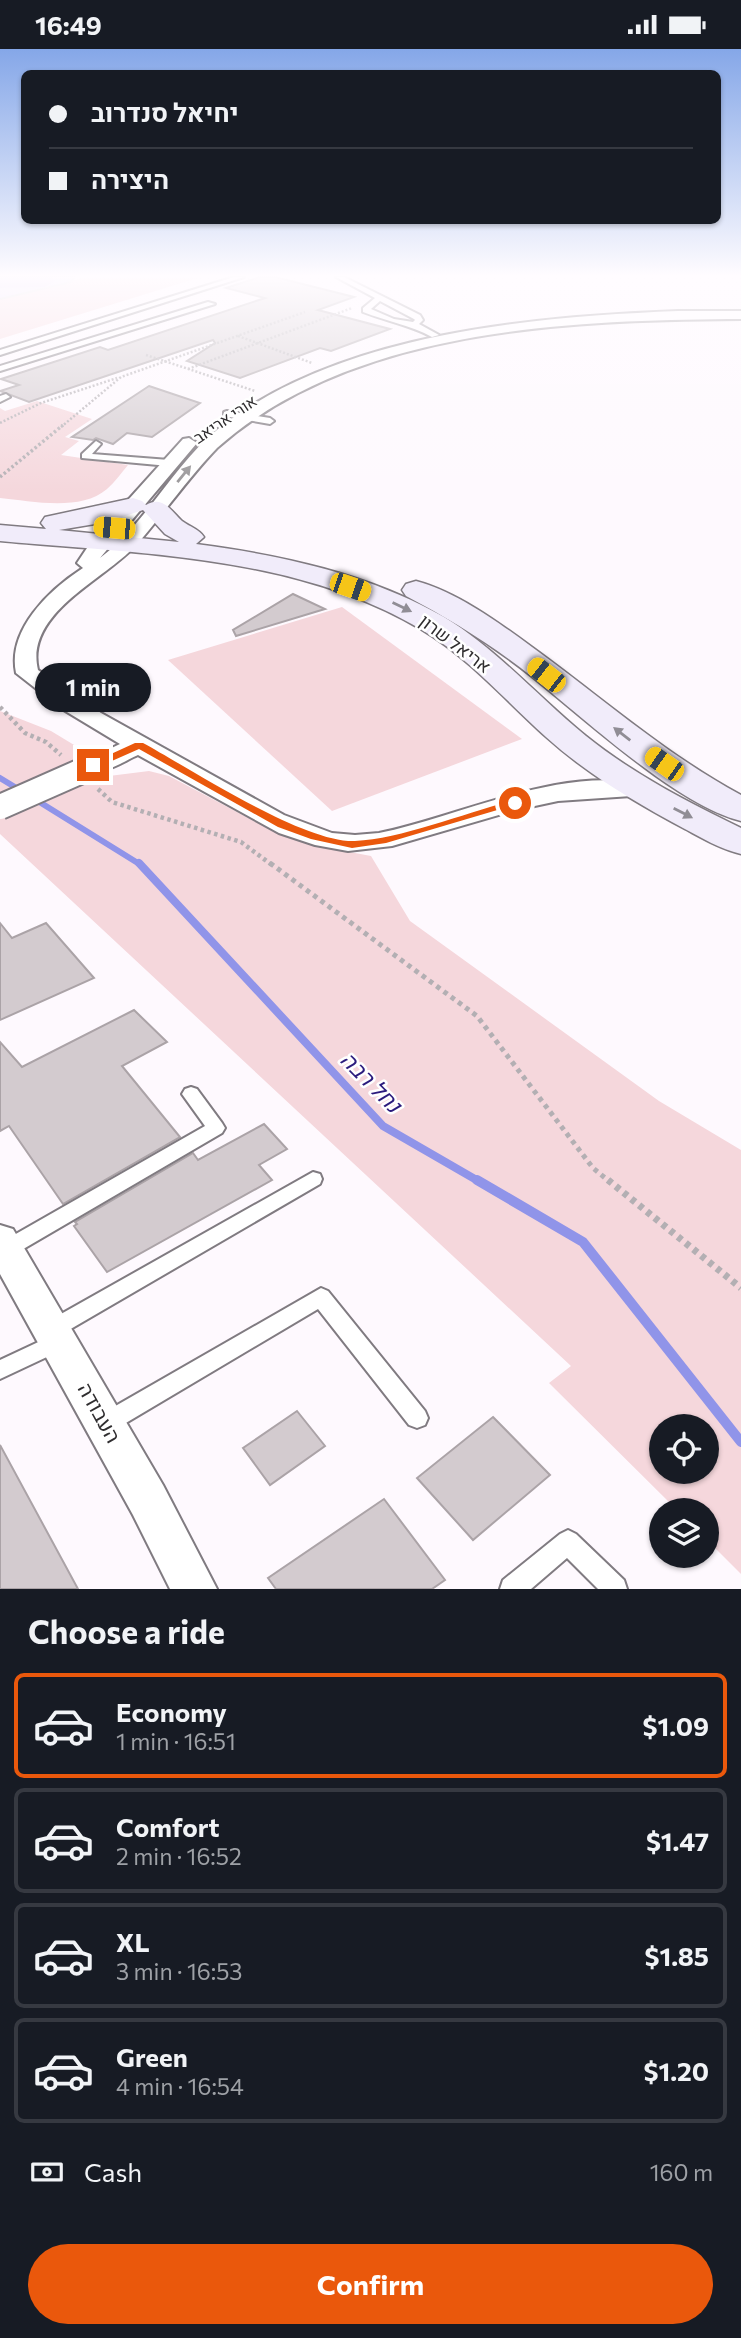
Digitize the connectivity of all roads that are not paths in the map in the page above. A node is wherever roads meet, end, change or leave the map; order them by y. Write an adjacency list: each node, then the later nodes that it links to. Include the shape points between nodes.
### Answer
1 (67, 349): 4 (lane)
2 (386, 349): 5 (street, אורי אריאב, via 323,367)
3 (419, 349): 6 (street, אורי אריאב, via 345,369)
4 (0, 369)
5 (227, 414): 6 (lane); 9 (street, אורי אריאב)
6 (246, 417): 7 (lane); 13 (street, אורי אריאב, one-way to 6, via 200,454)
7 (270, 421)
8 (96, 445): 9 (lane, via 85,456)
9 (169, 463): 13 (street, אורי אריאב)
10 (0, 517): 11 (main road, אריאל שרון)
11 (46, 530): 12 (main road, אריאל שרון); 13 (main road, אריאל שרון); 13 (main road, via 107,514)
12 (0, 533)
13 (115, 541): 14 (main road, אריאל שרון); 14 (main road, via 174,528); 15 (street, via 46,612 24,653 27,673 48,690)
14 (183, 544): 16 (main road, אריאל שרון, one-way to 16, via 284,568 406,609 471,652); 20 (main road, אריאל שרון, one-way to 14, via 680,775 463,613 432,597 312,556)
15 (139, 745): 18 (street, via 282,825 352,845); 19 (street, bridge, via 93,775)
16 (577, 746): 17 (main road, אריאל שרון); 18 (street, via 582,766 577,782)
17 (637, 790): 18 (street, via 613,787); 21 (main road, אריאל שרון, one-way to 21)
18 (562, 793)
19 (0, 807)
20 (741, 810)
21 (741, 843)
22 (191, 1094): 24 (lane, via 216,1128)
23 (313, 1179): 25 (lane)
24 (3, 1244): 25 (street, העבודה)
25 (55, 1336): 26 (lane); 28 (street, העבודה)
26 (0, 1370)
27 (417, 1418): 28 (lane, via 321,1297)
28 (105, 1423): 29 (street, העבודה)
29 (194, 1589)
30 (512, 1589): 31 (lane, via 568,1542)
31 (615, 1589)

